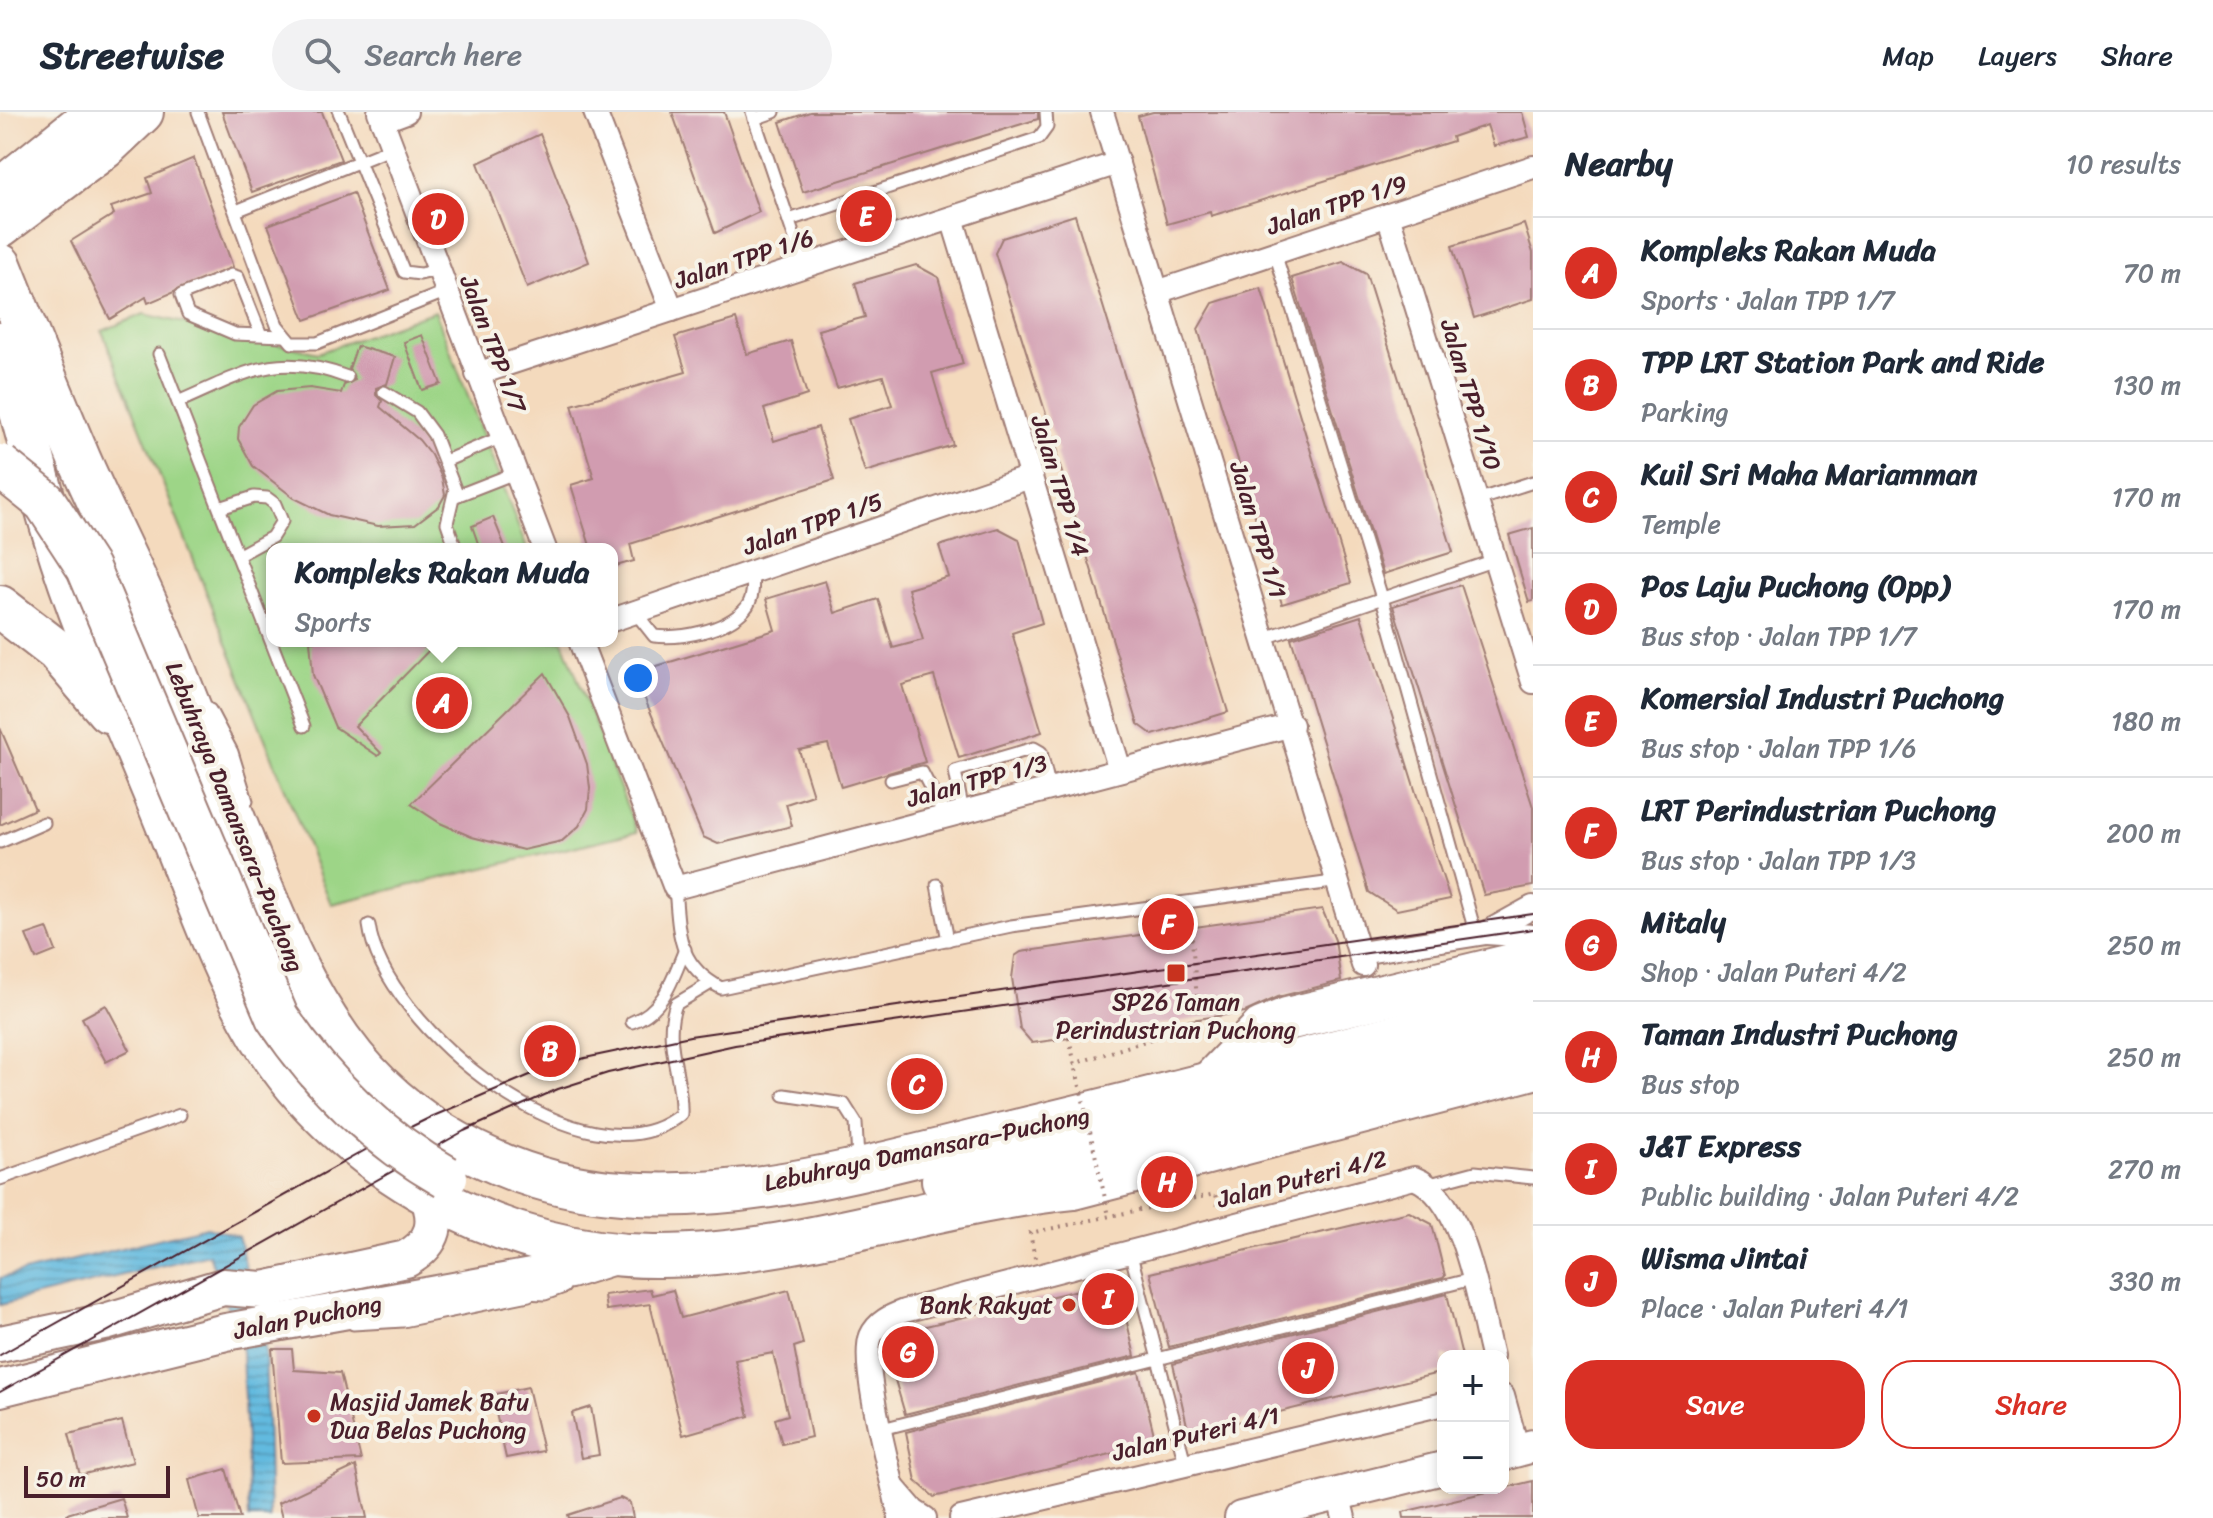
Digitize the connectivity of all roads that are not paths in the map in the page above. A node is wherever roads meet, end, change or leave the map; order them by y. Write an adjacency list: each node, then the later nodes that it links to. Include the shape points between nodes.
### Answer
1 (97, 112): 16 (highway)
2 (142, 112): 16 (highway, via 105,147)
3 (198, 112): 17 (lane)
4 (339, 112): 13 (lane)
5 (406, 112): 11 (street)
6 (595, 112): 28 (street)
7 (774, 112): 10 (lane)
8 (1046, 112): 20 (lane, via 1047,127 1039,138)
9 (1102, 112): 14 (street, Jalan TPP 1/1)
10 (753, 115): 20 (lane)
11 (381, 117): 12 (street, Jalan TPP 1/7)
12 (393, 148): 13 (lane); 25 (street, Jalan TPP 1/7)
13 (358, 162): 17 (lane); 25 (lane, via 404,272)
14 (1118, 163): 19 (street, Jalan TPP 1/6); 27 (street, Jalan TPP 1/1)
15 (1533, 167): 18 (street, Jalan TPP 1/9)
16 (22, 186): 21 (highway)
17 (236, 211): 30 (lane)
18 (1388, 215): 22 (street, Jalan TPP 1/9); 44 (street, Jalan TPP 1/10)
19 (952, 218): 24 (street, Jalan TPP 1/6); 41 (street, Jalan TPP 1/4)
20 (789, 220): 24 (lane)
21 (0, 226)
22 (1275, 253): 27 (street, Jalan TPP 1/9); 51 (lane)
23 (0, 265): 59 (highway, Lebuhraya Damansara–Puchong, via 79,458)
24 (804, 266): 28 (street, Jalan TPP 1/6)
25 (437, 270): 26 (street, Jalan TPP 1/7)
26 (445, 292): 30 (lane, via 317,343 292,343); 33 (street, Jalan TPP 1/7)
27 (1157, 292): 56 (street, Jalan TPP 1/1)
28 (672, 310): 33 (street, Jalan TPP 1/6)
29 (261, 335): 29 (lane, via 235,334 188,314 181,295 231,275 238,277); 30 (lane)
30 (284, 336)
31 (0, 344): 65 (highway, via 53,532)
32 (159, 354): 36 (lane)
33 (477, 374): 37 (street, Jalan TPP 1/7)
34 (347, 377): 36 (lane, via 306,364 280,363)
35 (384, 392): 38 (lane, via 417,412)
36 (178, 402): 45 (lane)
37 (502, 437): 38 (lane); 40 (street, Jalan TPP 1/7)
38 (445, 461): 43 (lane)
39 (0, 466): 98 (highway, Lebuhraya Damansara–Puchong, bridge, via 45,502 88,568 277,1017 350,1106)
40 (515, 473): 43 (lane); 47 (street, Jalan TPP 1/7)
41 (1030, 477): 50 (street, Jalan TPP 1/5); 66 (street, Jalan TPP 1/4)
42 (1533, 482): 44 (lane)
43 (456, 496): 46 (lane, via 447,523)
44 (1477, 500): 49 (street, Jalan TPP 1/10)
45 (220, 508): 48 (lane); 48 (lane, via 254,497 267,498 280,512 282,521 272,537)
46 (454, 543)
47 (543, 543)
48 (239, 555): 55 (lane)
49 (1495, 560): 51 (lane); 60 (street, Jalan TPP 1/10)
50 (752, 572): 53 (street, Jalan TPP 1/5); 53 (lane, via 753,593 746,609 707,629 679,637 654,636)
51 (1382, 598): 56 (lane); 78 (lane)
52 (0, 607): 65 (highway, via 57,651)
53 (635, 612): 54 (street, Jalan TPP 1/5)
54 (618, 618)
55 (266, 626)
56 (1265, 638): 63 (street, Jalan TPP 1/1)
57 (274, 647): 64 (lane)
58 (582, 647): 75 (street)
59 (169, 655): 61 (lane); 73 (highway, Lebuhraya Damansara–Puchong)
60 (1533, 682)
61 (197, 693)
62 (206, 705): 73 (lane, via 232,752 245,791)
63 (1292, 725): 66 (street, Jalan TPP 1/3); 72 (street, Jalan TPP 1/1)
64 (304, 726)
65 (127, 727): 98 (highway, via 260,1035 337,1128)
66 (1120, 770): 68 (street, Jalan TPP 1/3)
67 (891, 780): 69 (lane, via 922,772)
68 (1050, 789): 69 (street, Jalan TPP 1/3); 69 (lane, via 1041,752 1034,748 955,771)
69 (954, 814): 75 (street, Jalan TPP 1/3)
70 (44, 823): 71 (lane)
71 (0, 842)
72 (1340, 881): 80 (lane, via 1011,926); 82 (street, Jalan TPP 1/1)
73 (260, 883): 95 (highway, Lebuhraya Damansara–Puchong, via 311,999 355,1060 465,1149 526,1174 619,1193 692,1194)
74 (937, 885): 80 (lane)
75 (675, 888): 81 (lane)
76 (1533, 907): 78 (street)
77 (369, 925): 84 (lane, via 394,988 421,1025 477,1075 543,1115 595,1132 649,1130 681,1114 669,1023 676,1004)
78 (1481, 934): 79 (street); 82 (street)
79 (1533, 936)
80 (948, 940): 84 (lane, via 735,987)
81 (685, 949): 84 (lane, via 694,971); 88 (lane, via 665,996 646,1017)
82 (1362, 959): 85 (highway, via 1383,986); 87 (highway, via 1346,998)
83 (1533, 960): 85 (highway)
84 (711, 983)
85 (1403, 991): 87 (highway)
86 (1533, 1000): 91 (highway, Lebuhraya Damansara–Puchong)
87 (1315, 1012): 91 (highway, via 1262,1029)
88 (632, 1022)
89 (1533, 1035): 93 (highway, Lebuhraya Damansara–Puchong)
90 (1533, 1068): 100 (highway, via 1073,1188)
91 (1208, 1085): 95 (highway, Lebuhraya Damansara–Puchong)
92 (784, 1095): 95 (lane, via 844,1104 856,1123)
93 (1288, 1096): 98 (highway, Lebuhraya Damansara–Puchong, via 705,1232 637,1234 568,1224); 100 (highway, via 1260,1119 1070,1171)
94 (180, 1115): 97 (lane)
95 (858, 1168)
96 (1533, 1178): 99 (lane, via 1475,1172)
97 (0, 1179)
98 (436, 1184): 102 (highway, via 535,1238); 105 (main road, Jalan Puchong, via 435,1226 424,1247)
99 (1430, 1184): 101 (street, Jalan Puteri 4/2, via 1414,1178 1388,1183); 103 (street, via 1456,1220)
100 (1011, 1194): 102 (highway, via 752,1248)
101 (1130, 1251): 111 (lane); 115 (street, Jalan Puteri 4/2, via 890,1317 872,1334 867,1361)
102 (607, 1259): 104 (lane, via 559,1290); 105 (main road, Jalan Puchong)
103 (1472, 1279): 107 (street); 111 (lane)
104 (529, 1295): 105 (lane, via 386,1313); 105 (lane, via 365,1325 339,1319)
105 (329, 1298): 106 (main road, Jalan Puchong)
106 (275, 1305): 108 (main road, Jalan Puchong, via 214,1289 105,1322); 112 (main road, Jalan Puchong, via 226,1332)
107 (1484, 1323): 109 (street); 110 (street)
108 (0, 1344)
109 (1482, 1350)
110 (1491, 1350)
111 (1158, 1359): 115 (lane); 117 (lane)
112 (0, 1388)
113 (1437, 1405): 117 (street, Jalan Puteri 4/1)
114 (1509, 1418): 116 (street)
115 (882, 1429): 119 (street, Jalan Puteri 4/2)
116 (1518, 1450)
117 (1185, 1463): 123 (street, Jalan Puteri 4/1)
118 (1437, 1470): 120 (street)
119 (894, 1487): 121 (street, Jalan Puteri 4/2); 122 (street)
120 (1341, 1506): 124 (street)
121 (900, 1518)
122 (925, 1518)
123 (961, 1518)
124 (1241, 1518)

